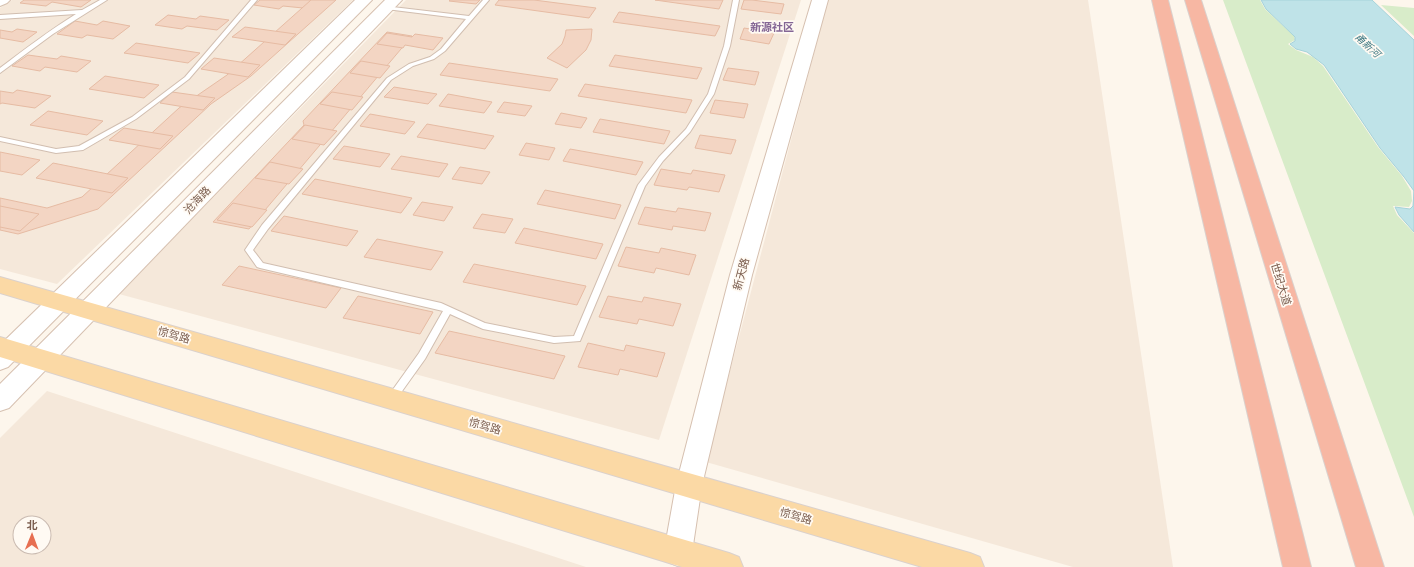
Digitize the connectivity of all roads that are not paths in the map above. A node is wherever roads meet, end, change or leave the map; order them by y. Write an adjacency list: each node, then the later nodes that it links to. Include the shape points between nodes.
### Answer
1 (104, 0): 10 (lane)
2 (254, 0): 14 (lane, via 187,78 134,118 81,148 56,151)
3 (364, 0): 16 (main road)
4 (486, 0): 12 (lane)
5 (736, 0): 17 (lane, via 727,46 711,94 688,130 661,159 642,186 577,339 554,340 483,326)
6 (820, 0): 23 (main road, 新天路, via 741,275)
7 (1160, 0): 27 (highway)
8 (1193, 0): 28 (highway, 世纪大道)
9 (390, 4): 12 (lane); 18 (main road, 沧海路)
10 (82, 12): 11 (lane); 13 (lane)
11 (0, 17)
12 (469, 18): 17 (lane, via 443,50 389,79 249,250 260,265)
13 (0, 71)
14 (0, 139)
15 (0, 285): 16 (main road, 惊驾路)
16 (59, 302): 18 (main road, 惊驾路); 19 (main road)
17 (448, 309): 21 (lane, via 422,356)
18 (89, 310): 20 (main road, 沧海路); 21 (main road, 惊驾路)
19 (3, 352): 20 (main road)
20 (41, 359): 22 (main road, 沧海路); 24 (main road)
21 (392, 398): 23 (main road, 惊驾路)
22 (0, 400)
23 (689, 485): 24 (main road, 新天路); 26 (main road, 惊驾路)
24 (678, 552): 25 (main road)
25 (729, 567)
26 (970, 567)
27 (1297, 567)
28 (1370, 567)

